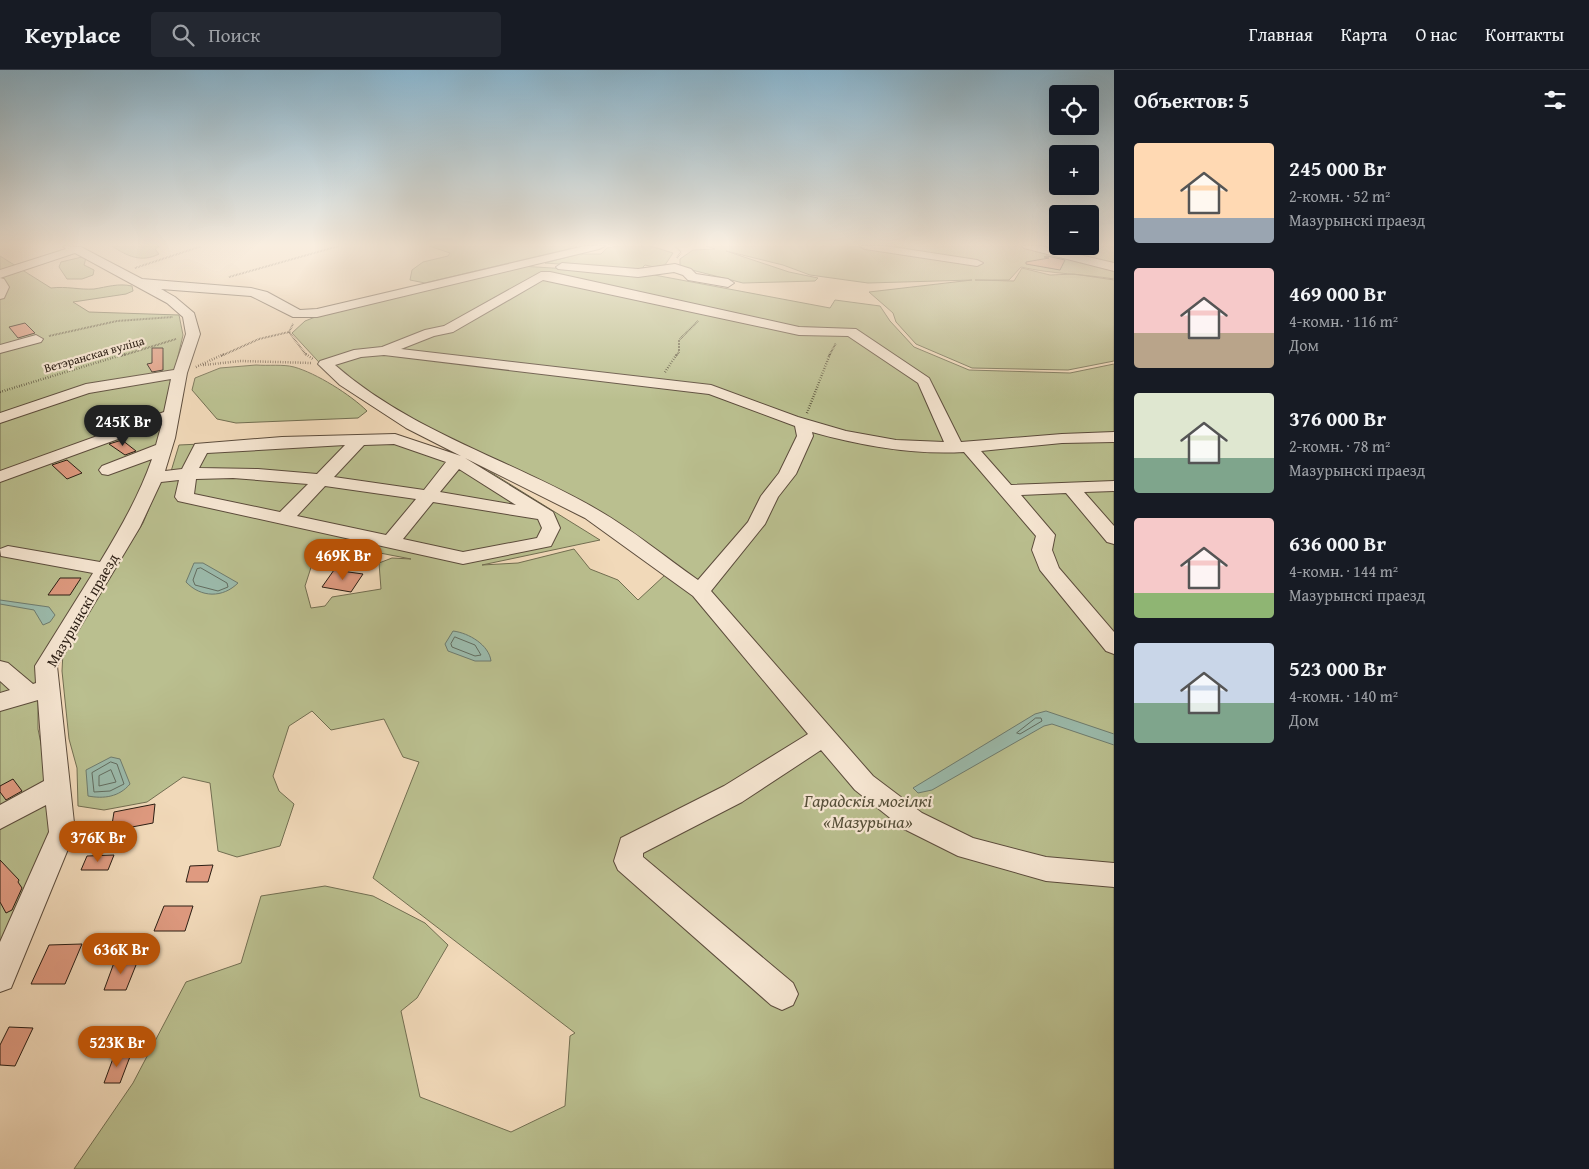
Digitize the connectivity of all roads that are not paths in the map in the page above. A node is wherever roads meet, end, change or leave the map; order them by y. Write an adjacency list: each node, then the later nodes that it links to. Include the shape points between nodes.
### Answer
1 (166, 297): 9 (street, Мазурынскі праезд, via 191,325)
2 (266, 297): 3 (street, via 298,314)
3 (387, 297)
4 (504, 297): 8 (street, via 448,329)
5 (643, 297): 15 (street, via 799,330 844,332 866,340 924,381)
6 (36, 339): 7 (street)
7 (0, 349)
8 (384, 351): 12 (street, via 711,390 740,398); 33 (street, via 350,355 325,364 344,382 412,425 592,514)
9 (189, 369): 10 (street, Мазурынскі праезд); 11 (street, via 86,389)
10 (172, 415): 16 (street, Мазурынскі праезд); 20 (street)
11 (0, 418)
12 (803, 424): 15 (street, via 908,446); 33 (street, via 804,436 787,474 770,496 756,524)
13 (1114, 437): 15 (street)
14 (359, 440): 17 (street, via 395,439); 19 (street, via 201,448); 22 (street)
15 (961, 447): 25 (street)
16 (164, 448): 18 (street); 21 (street, Мазурынскі праезд)
17 (457, 460): 26 (street); 27 (street)
18 (108, 470)
19 (189, 472): 21 (street); 22 (street, via 259,472); 28 (street, via 184,497)
20 (0, 477)
21 (154, 478): 32 (street, Мазурынскі праезд, via 131,527)
22 (322, 480): 26 (street); 28 (street)
23 (1114, 486): 24 (street)
24 (1070, 487): 25 (street); 29 (street)
25 (1008, 490): 34 (street, via 1046,535 1042,550 1050,570)
26 (428, 496): 27 (street); 30 (street)
27 (546, 516): 30 (street, via 551,528 544,542 463,558)
28 (284, 519): 30 (street)
29 (1114, 538)
30 (390, 543)
31 (8, 552): 32 (street)
32 (105, 569): 36 (street, Мазурынскі праезд, via 46,666)
33 (700, 591): 38 (street)
34 (1114, 646)
35 (0, 669): 36 (street)
36 (38, 691): 37 (street); 39 (street, Мазурынскі праезд)
37 (0, 702)
38 (824, 736): 41 (street, via 864,783 906,816 968,848 1046,869); 43 (street, via 733,794 631,846 628,861)
39 (57, 786): 40 (street); 42 (street, Мазурынскі праезд, via 62,832)
40 (0, 818)
41 (1114, 875)
42 (0, 977)
43 (782, 994)

